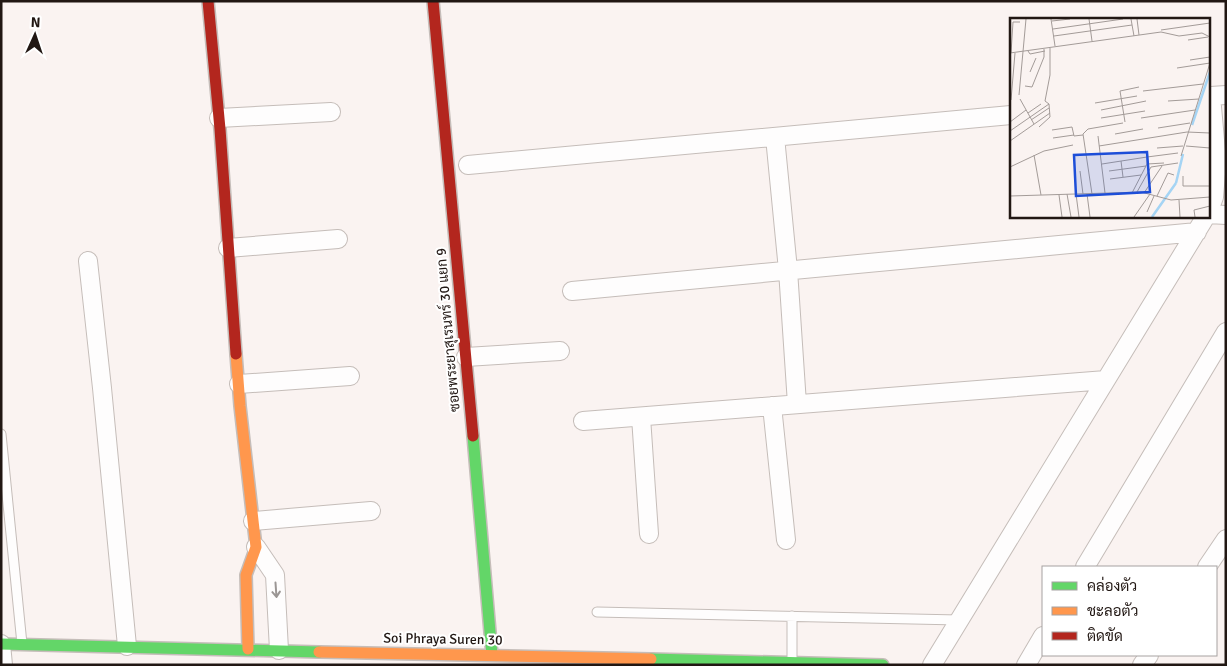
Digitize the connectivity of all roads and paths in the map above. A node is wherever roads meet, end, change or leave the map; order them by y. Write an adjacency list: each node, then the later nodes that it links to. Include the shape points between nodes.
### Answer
1 (208, 1): 6 (street)
2 (433, 1): 21 (street, ซอยพระยาสุเรนทร์ 30 แยก 9)
3 (1215, 96): 9 (street, via 1217,162)
4 (331, 112): 6 (street)
5 (1010, 115): 7 (street)
6 (219, 118): 15 (street)
7 (775, 137): 8 (street); 17 (street)
8 (468, 165)
9 (1210, 209)
10 (1210, 214): 11 (street)
11 (1226, 215)
12 (1206, 218): 13 (street)
13 (1197, 232): 17 (street); 23 (street)
14 (338, 239): 15 (street)
15 (228, 248): 24 (street)
16 (88, 261): 44 (street)
17 (788, 270): 18 (street); 25 (street)
18 (572, 290)
19 (1226, 332): 36 (street)
20 (560, 351): 21 (street)
21 (466, 357): 48 (street, ซอยพระยาสุเรนทร์ 30 แยก 9)
22 (350, 376): 24 (street)
23 (1106, 380): 25 (street); 40 (street)
24 (239, 384): 31 (street)
25 (797, 404): 26 (street)
26 (772, 406): 27 (street); 34 (street)
27 (641, 417): 28 (street); 32 (street)
28 (583, 421)
29 (1, 434): 43 (lane)
30 (371, 511): 31 (street)
31 (253, 521): 35 (street)
32 (649, 534)
33 (1226, 539): 37 (street)
34 (786, 540)
35 (256, 547): 45 (street, via 246,575); 46 (street, one-way to 46, via 275,575)
36 (1086, 566)
37 (1208, 566)
38 (597, 612): 39 (lane)
39 (792, 616): 40 (lane); 49 (lane)
40 (959, 620): 53 (street)
41 (1042, 638): 54 (street)
42 (1, 644): 43 (street, Soi Phraya Suren 30); 51 (street)
43 (22, 644): 44 (street, Soi Phraya Suren 30)
44 (127, 646): 47 (street, Soi Phraya Suren 30)
45 (248, 649): 46 (street, Soi Phraya Suren 30); 47 (street, Soi Phraya Suren 30)
46 (279, 650): 48 (street, Soi Phraya Suren 30)
47 (182, 656)
48 (492, 656): 50 (street, Soi Phraya Suren 30)
49 (792, 662): 50 (street, Soi Phraya Suren 30); 52 (street, Soi Phraya Suren 30)
50 (730, 663)
51 (3, 665)
52 (883, 665)
53 (932, 665)
54 (1026, 665)

